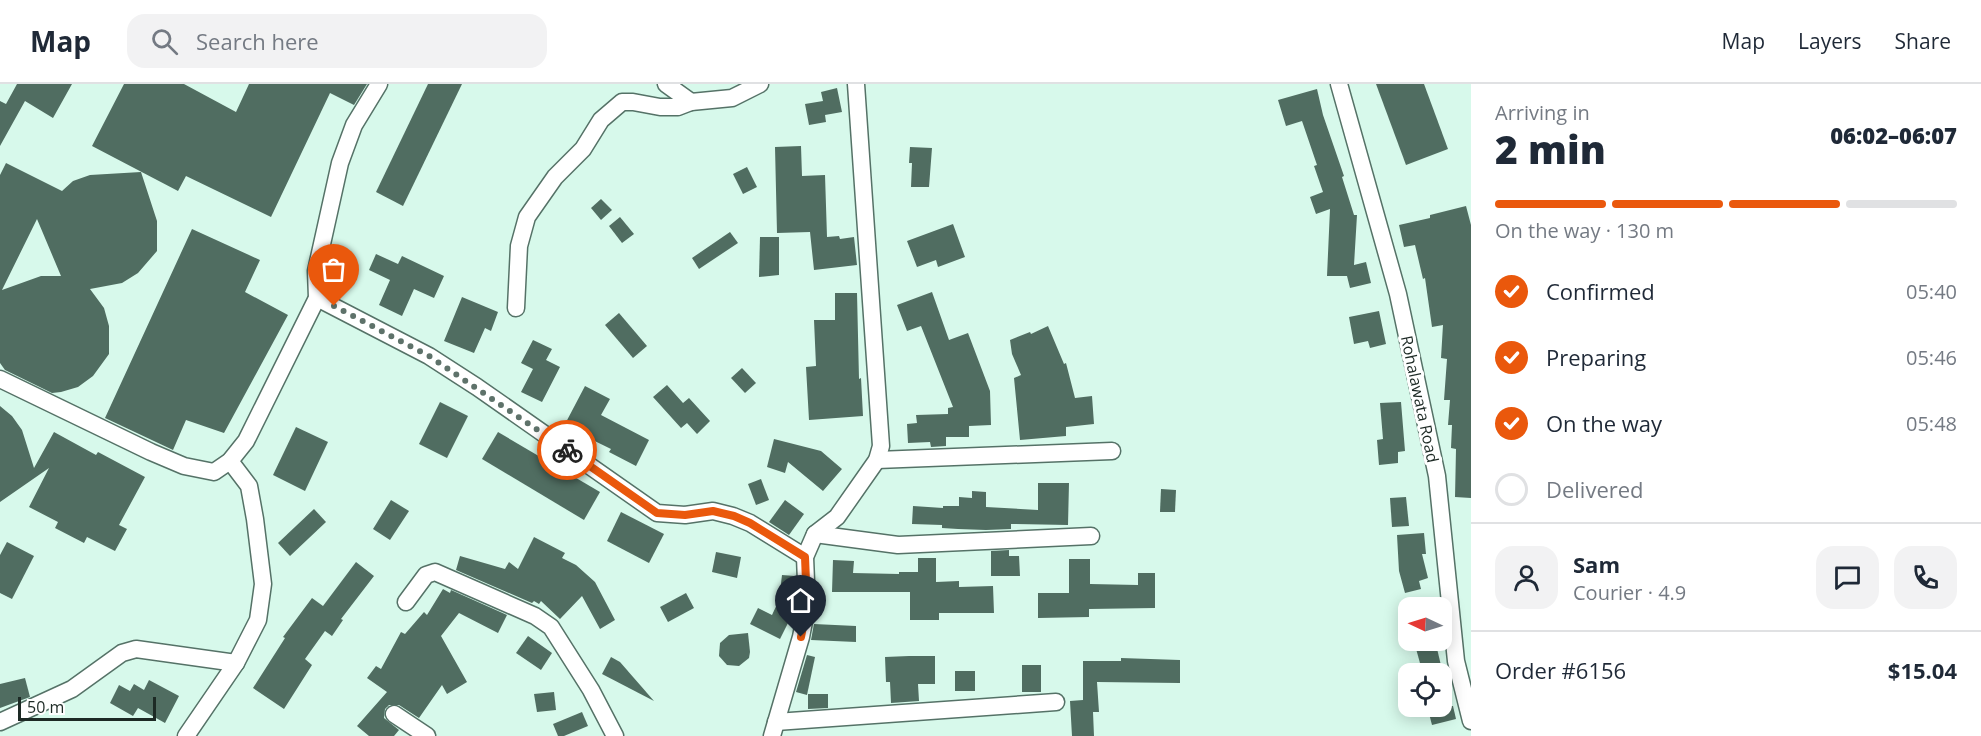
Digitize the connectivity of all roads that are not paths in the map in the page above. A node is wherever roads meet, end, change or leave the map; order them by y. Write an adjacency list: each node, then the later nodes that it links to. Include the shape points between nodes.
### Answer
1 (379, 84): 7 (street, via 354,125 340,164 316,271)
2 (666, 84): 6 (street)
3 (760, 84): 6 (street, via 732,98)
4 (856, 84): 11 (street, via 881,446)
5 (1339, 84): 21 (street, Rohalawata Road, via 1398,294 1437,476 1456,661)
6 (691, 102): 8 (street, via 660,107 622,102 601,120 583,149 555,177 527,217 519,246)
7 (317, 298): 12 (street, via 246,441); 15 (street, via 429,356 657,513 713,511 734,516)
8 (516, 308)
9 (0, 379): 12 (street, via 184,466 214,472)
10 (1112, 451): 11 (street)
11 (877, 460): 13 (street, via 837,517)
12 (230, 461): 17 (street, via 249,486 263,584 258,620)
13 (815, 534): 14 (street, via 898,545); 15 (street)
14 (1091, 536)
15 (805, 557): 23 (street, via 807,606)
16 (406, 602): 26 (street, via 426,576 435,572 535,616 551,627)
17 (236, 663): 22 (street, via 136,649 122,653 72,689); 24 (street)
18 (1056, 702): 20 (street)
19 (394, 714): 25 (street)
20 (801, 721): 23 (street); 27 (street)
21 (1471, 721)
22 (0, 722)
23 (774, 729)
24 (186, 736)
25 (427, 736)
26 (615, 736)
27 (812, 736)

